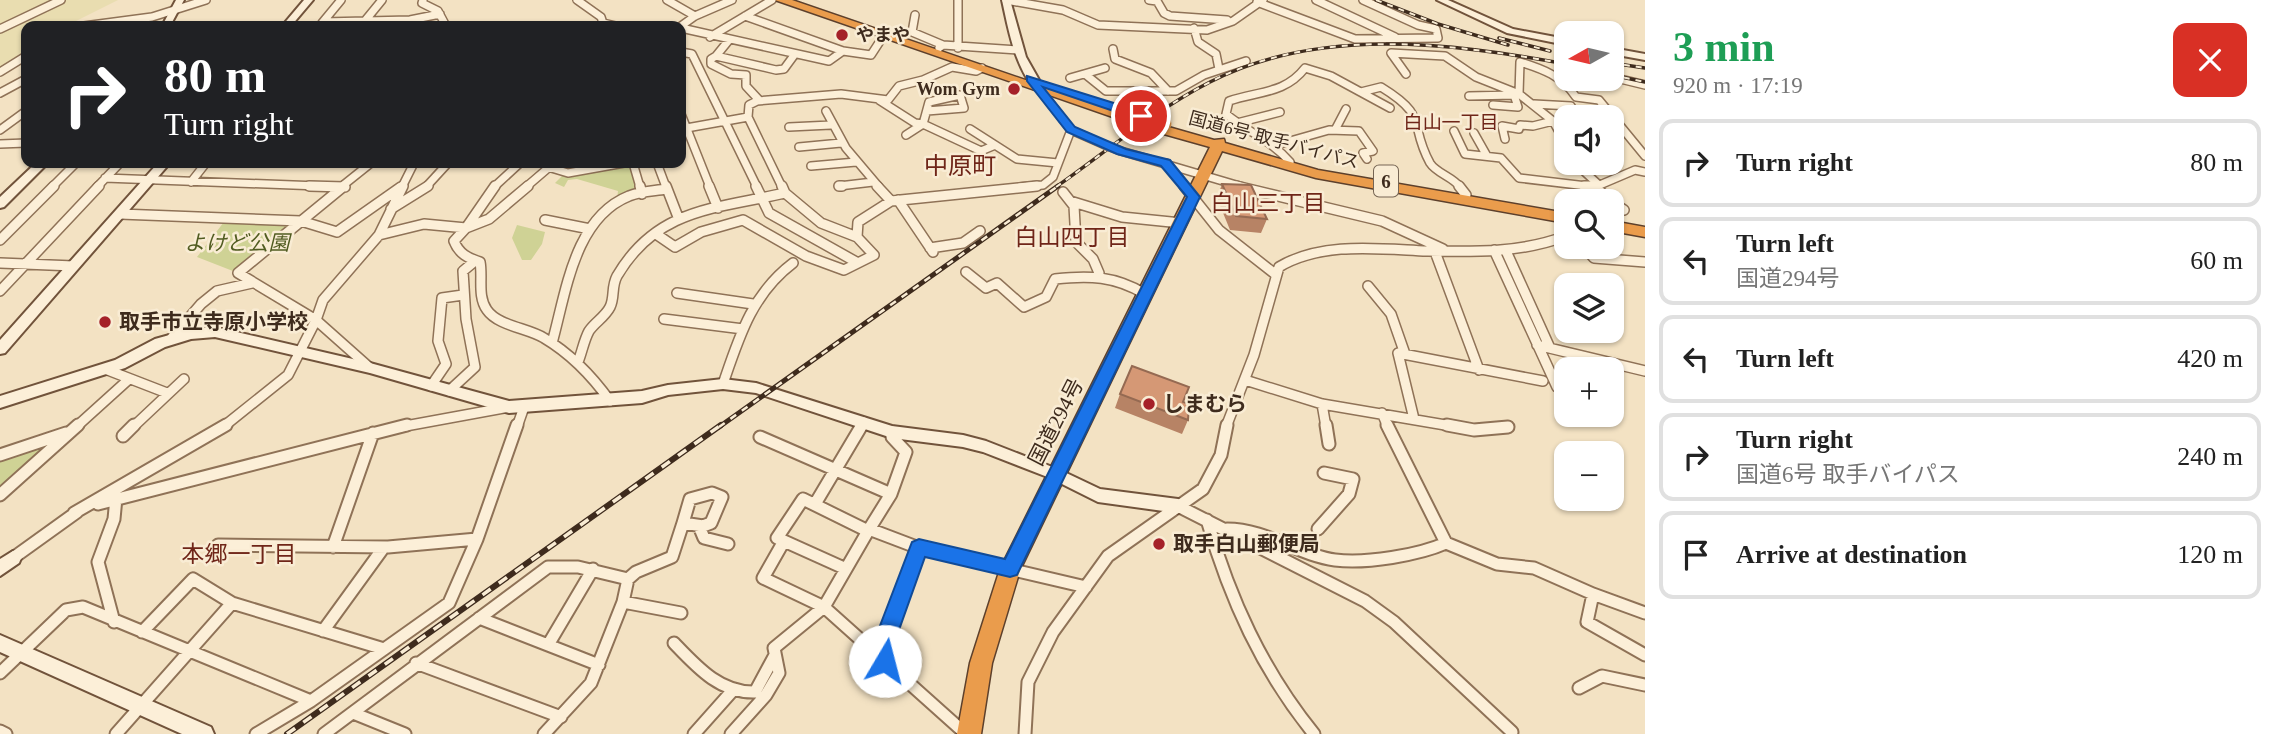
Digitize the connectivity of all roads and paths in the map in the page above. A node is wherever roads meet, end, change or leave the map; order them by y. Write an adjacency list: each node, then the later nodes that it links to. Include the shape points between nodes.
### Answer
1 (61, 0): 39 (street)
2 (180, 0): 22 (street)
3 (206, 0): 22 (street)
4 (309, 0): 30 (street)
5 (341, 0): 31 (street)
6 (382, 0): 32 (street)
7 (422, 0): 23 (street)
8 (577, 0): 35 (street)
9 (667, 0): 25 (street)
10 (732, 0): 25 (street)
11 (772, 0): 26 (street)
12 (781, 0): 41 (highway, 国道6号 取手バイパス / 6)
13 (796, 0): 46 (highway, 国道6号 取手バイパス / 6)
14 (958, 0): 47 (street)
15 (1006, 0): 38 (street, via 1063,10 1098,25); 50 (street)
16 (1149, 0): 36 (street, via 1157,1 1170,16)
17 (1316, 0): 43 (street)
18 (1363, 0): 43 (street, via 1436,29 1438,38)
19 (1441, 0): 21 (street)
20 (1260, 1): 36 (street); 43 (street, via 1355,39)
21 (1456, 3): 45 (street, via 1510,31)
22 (175, 10): 28 (street); 29 (street)
23 (440, 14): 27 (street); 34 (street)
24 (915, 15): 46 (street, via 912,32)
25 (695, 16): 37 (street)
26 (745, 16): 42 (street); 49 (street)
27 (403, 20): 33 (street)
28 (122, 21)
29 (170, 21)
30 (290, 21)
31 (324, 21)
32 (365, 21)
33 (384, 21)
34 (444, 21)
35 (600, 21)
36 (1233, 21): 38 (street, via 1207,30)
37 (686, 23)
38 (1194, 28): 60 (street, via 1198,42 1212,46)
39 (0, 29)
40 (686, 29): 42 (street)
41 (884, 35): 49 (street, via 871,55); 58 (highway, 国道6号 取手バイパス / 6)
42 (710, 37): 44 (street)
43 (1399, 39)
44 (729, 40): 53 (street); 54 (street)
45 (1554, 40)
46 (941, 46): 47 (street); 68 (highway, 国道6号 取手バイパス / 6)
47 (958, 48): 50 (street)
48 (1113, 49): 70 (street, via 1115,59 1147,69)
49 (843, 51): 53 (street, via 830,61)
50 (1018, 51): 68 (street)
51 (686, 53): 88 (street, via 692,54)
52 (1624, 53): 55 (street)
53 (795, 54): 54 (street, via 784,69 776,70)
54 (716, 56): 76 (street, via 712,64 731,74 746,75 746,86)
55 (1645, 57)
56 (21, 59): 61 (street)
57 (1246, 61): 60 (street)
58 (982, 68): 68 (highway, 国道6号 取手バイパス / 6); 77 (street, via 952,67 899,86 893,97)
59 (1105, 68): 63 (street)
60 (1219, 69): 70 (street)
61 (0, 72)
62 (1554, 73): 74 (street, via 1520,62)
63 (1085, 74): 65 (street); 70 (street, via 1106,91)
64 (1406, 74): 74 (street, via 1391,53 1444,56)
65 (1070, 78)
66 (1624, 80): 69 (street)
67 (21, 82): 73 (street)
68 (1034, 83): 97 (street); 107 (highway, 国道6号 取手バイパス / 6)
69 (1645, 85)
70 (1168, 91)
71 (1573, 91): 112 (street, via 1576,97 1599,100)
72 (1361, 92): 81 (street); 90 (street, via 1305,68 1296,82 1282,89 1229,102 1226,114); 149 (street, via 1381,87 1406,102 1416,117 1432,165 1458,183)
73 (0, 93)
74 (1517, 94): 75 (street); 78 (street); 79 (street, via 1518,107)
75 (1469, 96)
76 (759, 100): 77 (street, via 841,94); 87 (street, via 749,105)
77 (879, 100): 91 (street)
78 (1534, 104): 80 (street); 89 (street)
79 (1493, 105)
80 (1554, 105)
81 (1390, 108)
82 (1346, 109): 98 (street)
83 (826, 111): 92 (street)
84 (927, 111): 84 (street, via 929,102 960,95 964,108); 91 (street)
85 (1280, 112): 90 (street)
86 (21, 115): 96 (street)
87 (748, 117): 88 (street); 147 (street)
88 (724, 121): 94 (street); 151 (street)
89 (1553, 121): 103 (street, via 1520,125 1519,130 1502,126)
90 (1237, 123): 108 (street)
91 (923, 124): 102 (street); 109 (street, via 981,150)
92 (831, 125): 93 (street); 105 (street)
93 (789, 127)
94 (686, 129)
95 (970, 129): 109 (street)
96 (0, 130)
97 (1071, 130): 116 (street); 117 (street, bridge)
98 (1335, 130): 108 (street); 113 (street, via 1359,131 1373,151 1363,153)
99 (1454, 131): 111 (street, via 1465,154)
100 (1474, 133): 111 (street)
101 (686, 134): 155 (street)
102 (906, 135)
103 (1505, 139)
104 (21, 143): 106 (street)
105 (841, 143): 110 (street); 114 (street)
106 (0, 144)
107 (1218, 145): 115 (highway, 国道6号 取手バイパス / 6); 134 (highway, 国道294号); 159 (highway, 国道6号 取手バイパス / 6, via 1340,179)
108 (1276, 145): 115 (street)
109 (993, 146): 116 (street, via 1017,159)
110 (799, 148)
111 (1487, 156): 141 (street, via 1501,158 1519,178)
112 (1645, 156)
113 (1367, 159)
114 (856, 162): 118 (street); 139 (street)
115 (1290, 162): 149 (highway, 国道6号 取手バイパス / 6)
116 (1058, 163): 152 (street, via 1054,177 1037,187)
117 (1166, 163): 134 (street); 150 (street)
118 (811, 166)
119 (37, 168): 154 (street)
120 (71, 168): 174 (street)
121 (115, 168): 136 (street)
122 (160, 168): 137 (street)
123 (202, 168): 138 (street)
124 (366, 168): 142 (street)
125 (411, 168): 143 (street)
126 (444, 168): 156 (street, via 423,191)
127 (513, 168): 166 (street, via 500,178)
128 (548, 168): 166 (street, via 489,219)
129 (557, 168): 130 (street, via 568,173)
130 (596, 168)
131 (634, 168): 148 (street)
132 (659, 168): 144 (street)
133 (1645, 172): 141 (street, via 1635,170)
134 (1204, 174): 150 (highway, 国道294号); 176 (street, via 1342,210 1426,237)
135 (1586, 175): 141 (street)
136 (105, 178): 137 (street); 185 (street)
137 (149, 180): 138 (street); 158 (street)
138 (191, 182): 142 (street)
139 (873, 182): 140 (street); 152 (street)
140 (839, 186)
141 (1597, 186): 145 (street)
142 (345, 187): 162 (street)
143 (401, 187): 156 (street); 162 (street, via 337,232)
144 (666, 189): 148 (street); 160 (street)
145 (1600, 189)
146 (1063, 192): 153 (street)
147 (785, 193): 151 (street); 173 (street, via 821,223)
148 (642, 194): 168 (street, via 628,196 599,215)
149 (1466, 195): 157 (highway, 国道6号 取手バイパス / 6)
150 (1194, 197): 164 (highway, 国道294号); 189 (street, via 1219,230)
151 (760, 199): 155 (street); 181 (street, via 769,213)
152 (895, 201): 169 (street, via 932,250 963,243); 173 (street, via 858,222)
153 (1070, 201): 164 (street, via 1122,217); 188 (street, via 1076,218 1073,235)
154 (0, 204)
155 (718, 208): 160 (street)
156 (390, 209): 172 (street)
157 (1554, 210)
158 (120, 214): 162 (street); 186 (street)
159 (1554, 216)
160 (678, 217): 171 (street)
161 (1624, 217): 165 (highway)
162 (301, 220): 190 (street, via 238,273)
163 (545, 220): 168 (street)
164 (1181, 223): 194 (highway, 国道294号)
165 (1645, 225)
166 (466, 228): 172 (street, via 406,226); 180 (street, via 454,241 456,250)
167 (1624, 228): 170 (highway)
168 (590, 229): 201 (street)
169 (980, 231)
170 (1645, 232)
171 (656, 234): 181 (street, via 675,247 701,232 743,220 806,256 844,270); 207 (street, via 626,258 611,288 612,303 590,330)
172 (379, 235): 198 (street, via 323,300)
173 (857, 237): 181 (street, via 874,255)
174 (0, 240)
175 (1554, 241): 178 (street)
176 (1438, 249): 177 (street); 189 (street, via 1308,254 1287,261); 210 (street)
177 (1494, 250): 178 (street); 202 (street)
178 (1506, 251): 203 (street)
179 (1607, 259): 182 (street)
180 (475, 261): 195 (street, via 463,271); 201 (street, via 483,270 484,306 492,317)
181 (858, 262)
182 (1645, 262)
183 (0, 263): 185 (street)
184 (793, 263): 196 (street, via 764,287)
185 (26, 264): 186 (street); 192 (street)
186 (74, 266): 204 (street)
187 (966, 272): 188 (street, via 986,288 997,283 1024,307 1046,297 1055,279)
188 (1099, 273): 194 (street)
189 (1275, 274): 214 (street)
190 (252, 284): 198 (street); 200 (street, via 217,291)
191 (1368, 286): 206 (street, via 1391,314)
192 (0, 291)
193 (677, 293): 196 (street)
194 (1145, 294): 238 (highway, 国道294号)
195 (463, 295): 218 (street, via 442,298 438,341 446,364); 219 (street, via 465,330 475,367)
196 (754, 304): 199 (street)
197 (664, 319): 199 (street)
198 (316, 320): 205 (street); 208 (street)
199 (743, 329): 217 (street)
200 (170, 340): 205 (street, via 215,332); 209 (street)
201 (552, 343): 207 (street)
202 (1537, 345): 203 (street); 216 (street)
203 (1550, 348): 211 (street)
204 (0, 349)
205 (301, 351): 208 (street); 244 (street, via 288,375 221,429)
206 (1405, 354): 210 (street); 226 (street, via 1398,353)
207 (578, 362): 221 (street)
208 (370, 368): 218 (street)
209 (105, 369): 213 (street); 222 (street)
210 (1479, 370): 215 (street)
211 (1645, 371)
212 (184, 379): 220 (street)
213 (128, 380): 220 (street); 229 (street)
214 (1245, 380): 223 (street); 243 (street, via 1209,478 1203,489)
215 (1543, 380)
216 (1554, 381)
217 (723, 384): 221 (street); 227 (street, via 756,388)
218 (431, 386): 219 (street)
219 (449, 391): 224 (street)
220 (167, 393): 232 (street)
221 (610, 401): 224 (street)
222 (0, 402)
223 (1322, 404): 225 (street); 234 (street)
224 (517, 407): 231 (street); 251 (street)
225 (1382, 414): 226 (street); 253 (street)
226 (1415, 419): 228 (street, via 1475,430)
227 (864, 422): 230 (street); 236 (street)
228 (1508, 427)
229 (72, 431): 235 (street); 240 (street)
230 (892, 432): 238 (street, via 971,443); 239 (street, via 906,452)
231 (373, 433): 241 (street); 256 (street)
232 (123, 436)
233 (760, 437): 236 (street)
234 (1329, 444)
235 (0, 455)
236 (837, 469): 239 (street); 242 (street)
237 (1324, 473): 249 (street, via 1353,479 1349,494)
238 (1055, 474): 243 (street, via 1107,498); 262 (highway, 国道294号)
239 (891, 494): 250 (street)
240 (0, 495)
241 (116, 498): 244 (street); 272 (street, via 114,519 98,562)
242 (815, 504): 250 (street); 252 (street, via 803,499 777,538)
243 (1178, 506): 245 (street); 264 (street, via 1108,556)
244 (74, 513): 259 (street)
245 (1207, 520): 248 (street); 307 (street, via 1230,593 1274,685)
246 (682, 523): 247 (street); 247 (street, via 690,499 712,493 722,497 711,523); 263 (street, via 672,557)
247 (699, 526): 254 (street, via 704,538)
248 (1223, 529): 253 (street, via 1244,529 1335,560 1424,553); 295 (street, via 1375,608)
249 (1318, 529)
250 (868, 530): 258 (street); 260 (street)
251 (477, 539): 257 (street); 278 (street, via 449,603)
252 (784, 541): 260 (street); 268 (street, via 763,578)
253 (1446, 543): 265 (street, via 1497,564 1534,568)
254 (728, 544)
255 (218, 545): 256 (street)
256 (333, 547): 257 (street)
257 (384, 547): 273 (street)
258 (919, 548): 262 (street); 283 (street, via 883,644)
259 (7, 564)
260 (844, 568): 268 (street)
261 (593, 569): 263 (street); 271 (street, via 548,567); 277 (street)
262 (1010, 569): 264 (street); 305 (highway, 国道294号, via 984,652)
263 (628, 579): 266 (street)
264 (1086, 587): 306 (street, via 1053,632 1028,682)
265 (1593, 594): 270 (street); 282 (street, via 1587,622)
266 (623, 602): 269 (street); 285 (street)
267 (232, 603): 273 (street); 274 (street, via 193,579); 279 (street)
268 (824, 607): 281 (street, via 774,648); 283 (street)
269 (681, 613)
270 (1645, 613)
271 (479, 618): 277 (street); 284 (street)
272 (114, 622): 274 (street); 280 (street, via 83,607 66,610)
273 (323, 631): 278 (street)
274 (142, 632): 279 (street)
275 (0, 643): 280 (street)
276 (674, 643): 289 (street, via 708,678)
277 (548, 645): 285 (street)
278 (384, 649): 290 (street)
279 (188, 650): 290 (street); 291 (street)
280 (23, 651): 286 (street); 291 (street)
281 (775, 655): 289 (street, via 755,692); 304 (street, via 779,673)
282 (1645, 655)
283 (885, 661): 305 (street)
284 (416, 663): 292 (street); 293 (street)
285 (599, 665): 293 (street, via 591,683)
286 (0, 673)
287 (1645, 685): 288 (street, via 1599,675)
288 (1579, 688)
289 (734, 689): 303 (street)
290 (311, 701): 299 (street)
291 (140, 706): 297 (street); 298 (street)
292 (353, 713): 300 (street); 301 (street)
293 (561, 717): 302 (street)
294 (0, 731): 296 (street)
295 (1512, 732)
296 (6, 734)
297 (116, 734)
298 (204, 734)
299 (256, 734)
300 (324, 734)
301 (405, 734)
302 (544, 734)
303 (694, 734)
304 (731, 734)
305 (967, 734)
306 (1025, 734)
307 (1314, 734)

